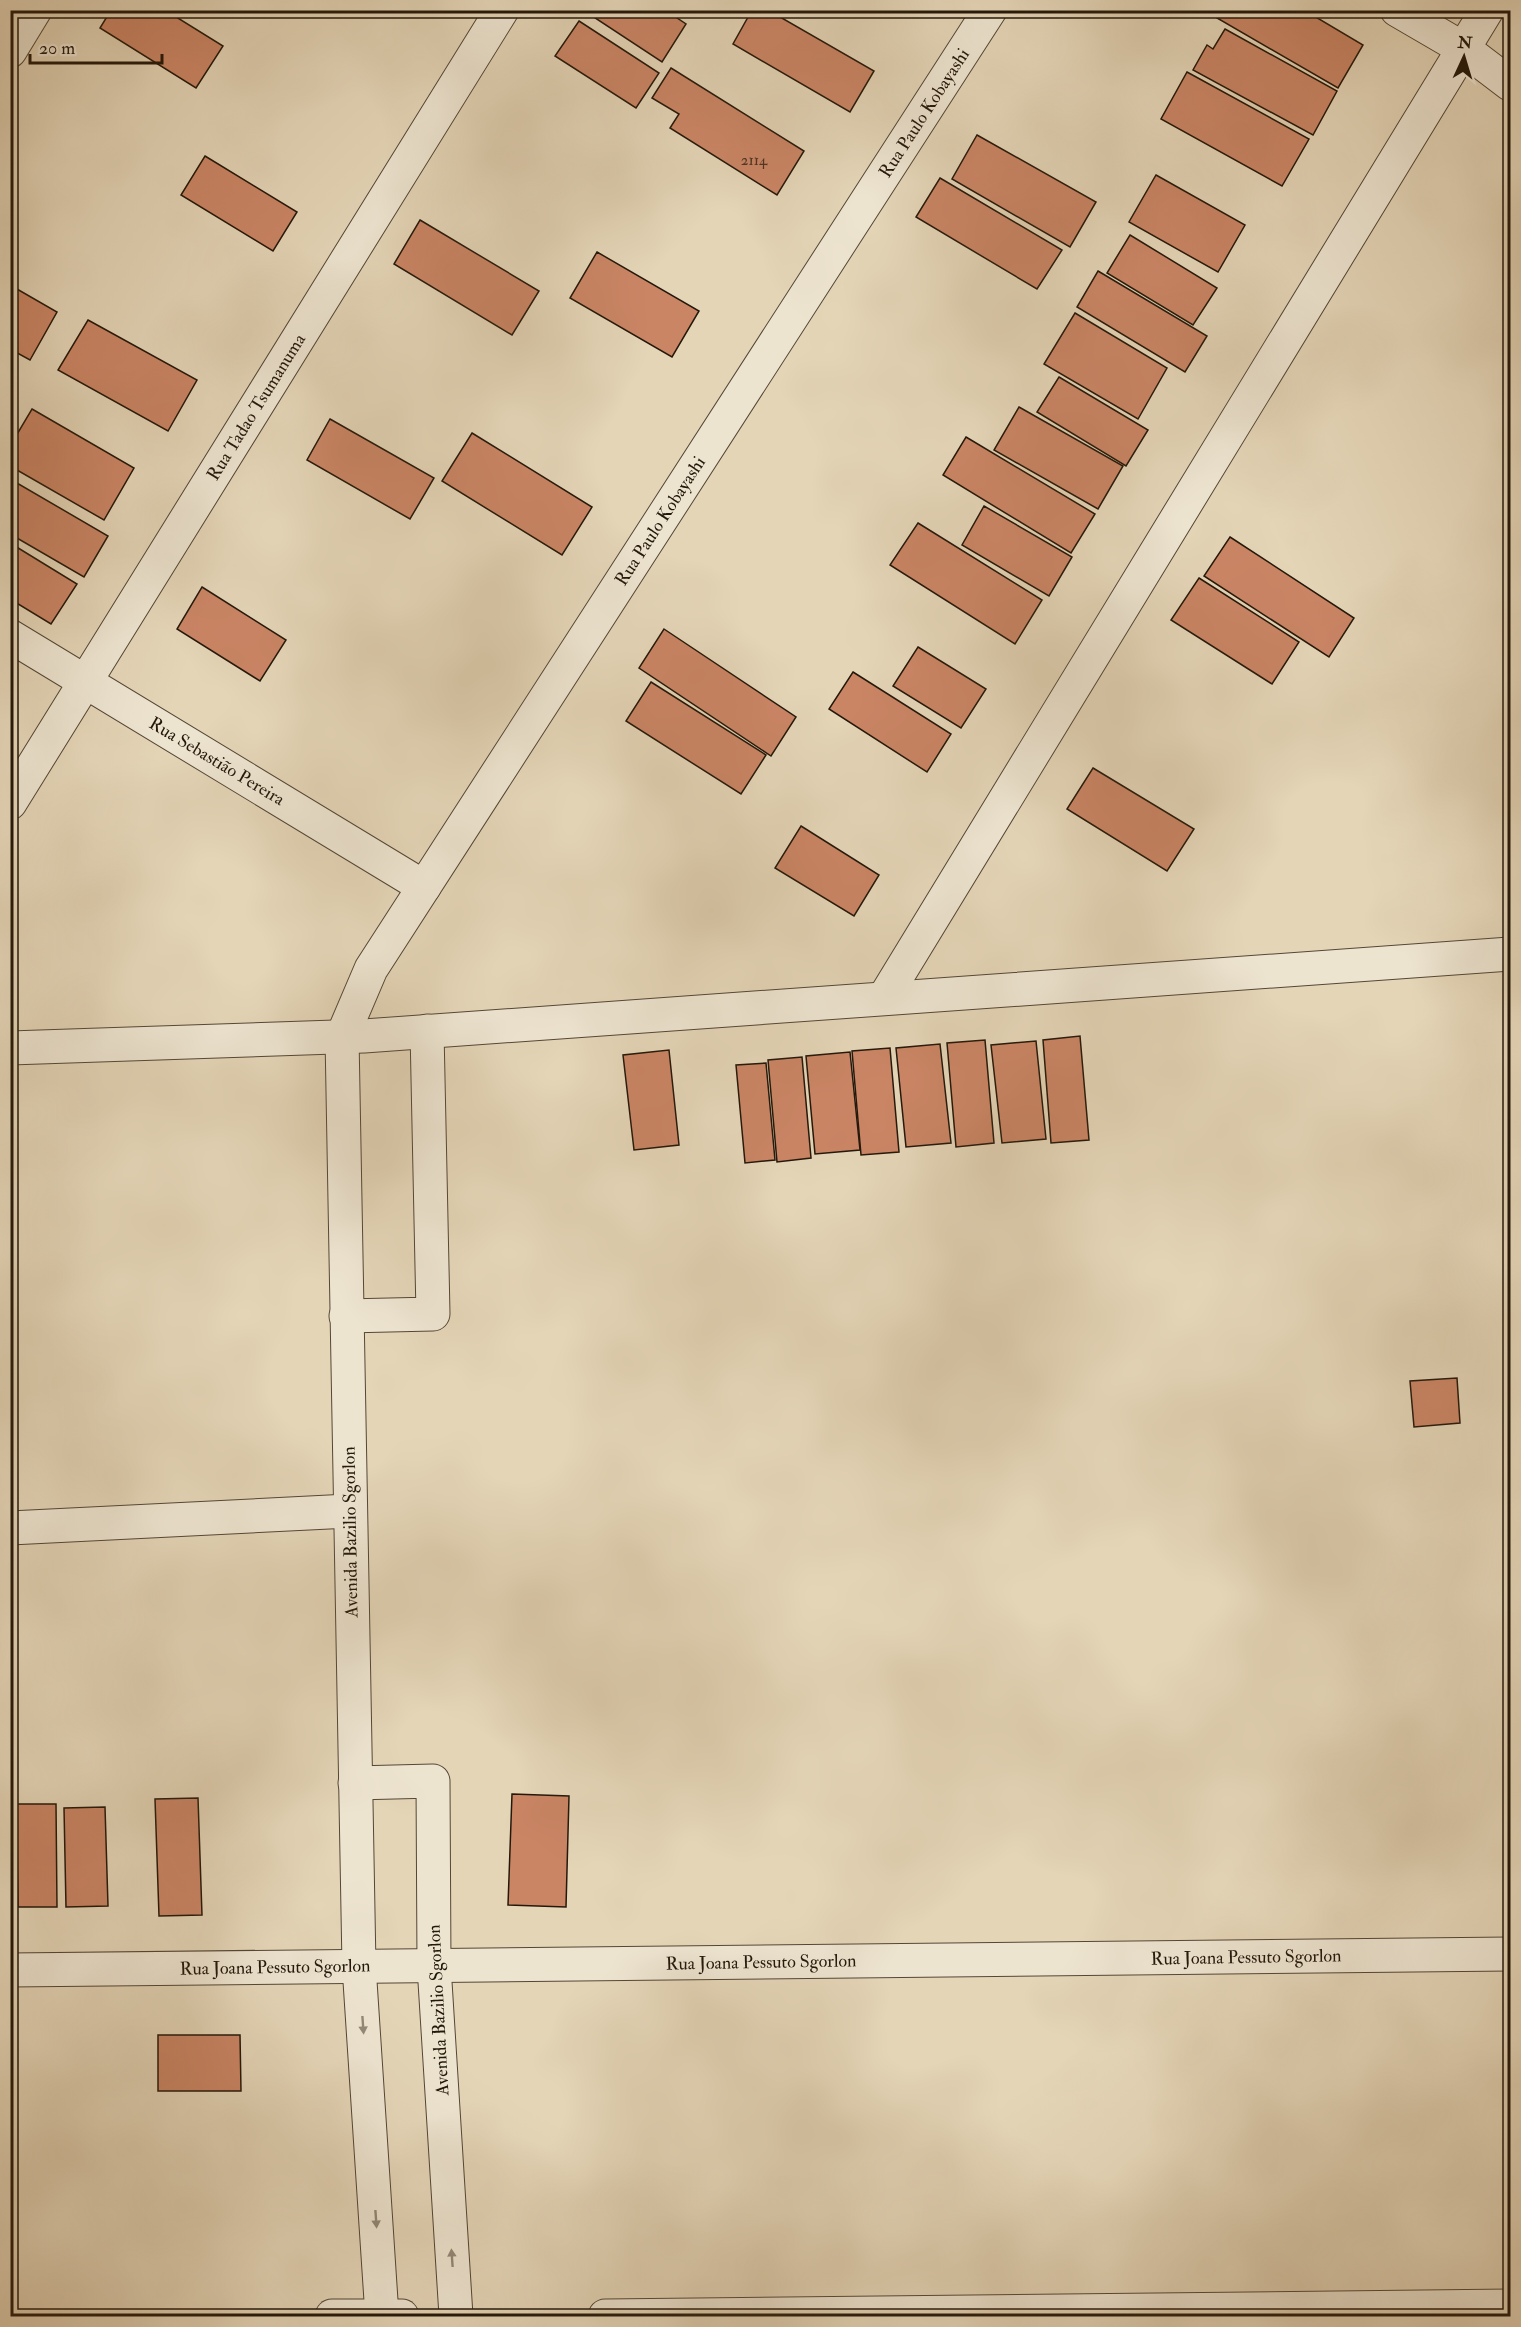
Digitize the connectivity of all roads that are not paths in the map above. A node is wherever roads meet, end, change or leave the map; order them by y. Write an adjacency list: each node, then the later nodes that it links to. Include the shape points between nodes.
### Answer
1 (35, 10): 7 (street)
2 (502, 10): 10 (street, Rua Tadao Tsumanuma)
3 (990, 10): 12 (street, Rua Paulo Kobayashi)
4 (1398, 10): 6 (street)
5 (1487, 10): 6 (street)
6 (1464, 49): 8 (street); 14 (street)
7 (10, 51)
8 (1510, 84)
9 (10, 636): 10 (street, Rua Sebastião Pereira)
10 (86, 681): 11 (street, Rua Tadao Tsumanuma); 12 (street, Rua Sebastião Pereira)
11 (10, 803)
12 (424, 887): 16 (street, Rua Paulo Kobayashi, via 370,969)
13 (1510, 954): 14 (street)
14 (884, 998): 15 (street)
15 (427, 1031): 16 (street); 18 (street, via 433,1314)
16 (342, 1037): 17 (street); 18 (street, Avenida Bazilio Sgorlon)
17 (10, 1048)
18 (346, 1316): 19 (street, Avenida Bazilio Sgorlon)
19 (349, 1511): 20 (street); 21 (street, Avenida Bazilio Sgorlon)
20 (10, 1528)
21 (355, 1783): 23 (street, Avenida Bazilio Sgorlon); 24 (street, Avenida Bazilio Sgorlon, via 433,1781)
22 (1510, 1954): 24 (street, Rua Joana Pessuto Sgorlon)
23 (359, 1966): 24 (street, Rua Joana Pessuto Sgorlon); 25 (street, Rua Joana Pessuto Sgorlon); 28 (street, Avenida Bazilio Sgorlon, one-way to 28)
24 (434, 1966): 30 (street, Avenida Bazilio Sgorlon, one-way to 24)
25 (10, 1970)
26 (1510, 2306): 31 (street)
27 (332, 2316): 28 (street)
28 (382, 2316): 29 (street)
29 (402, 2316)
30 (456, 2316)
31 (605, 2316)

